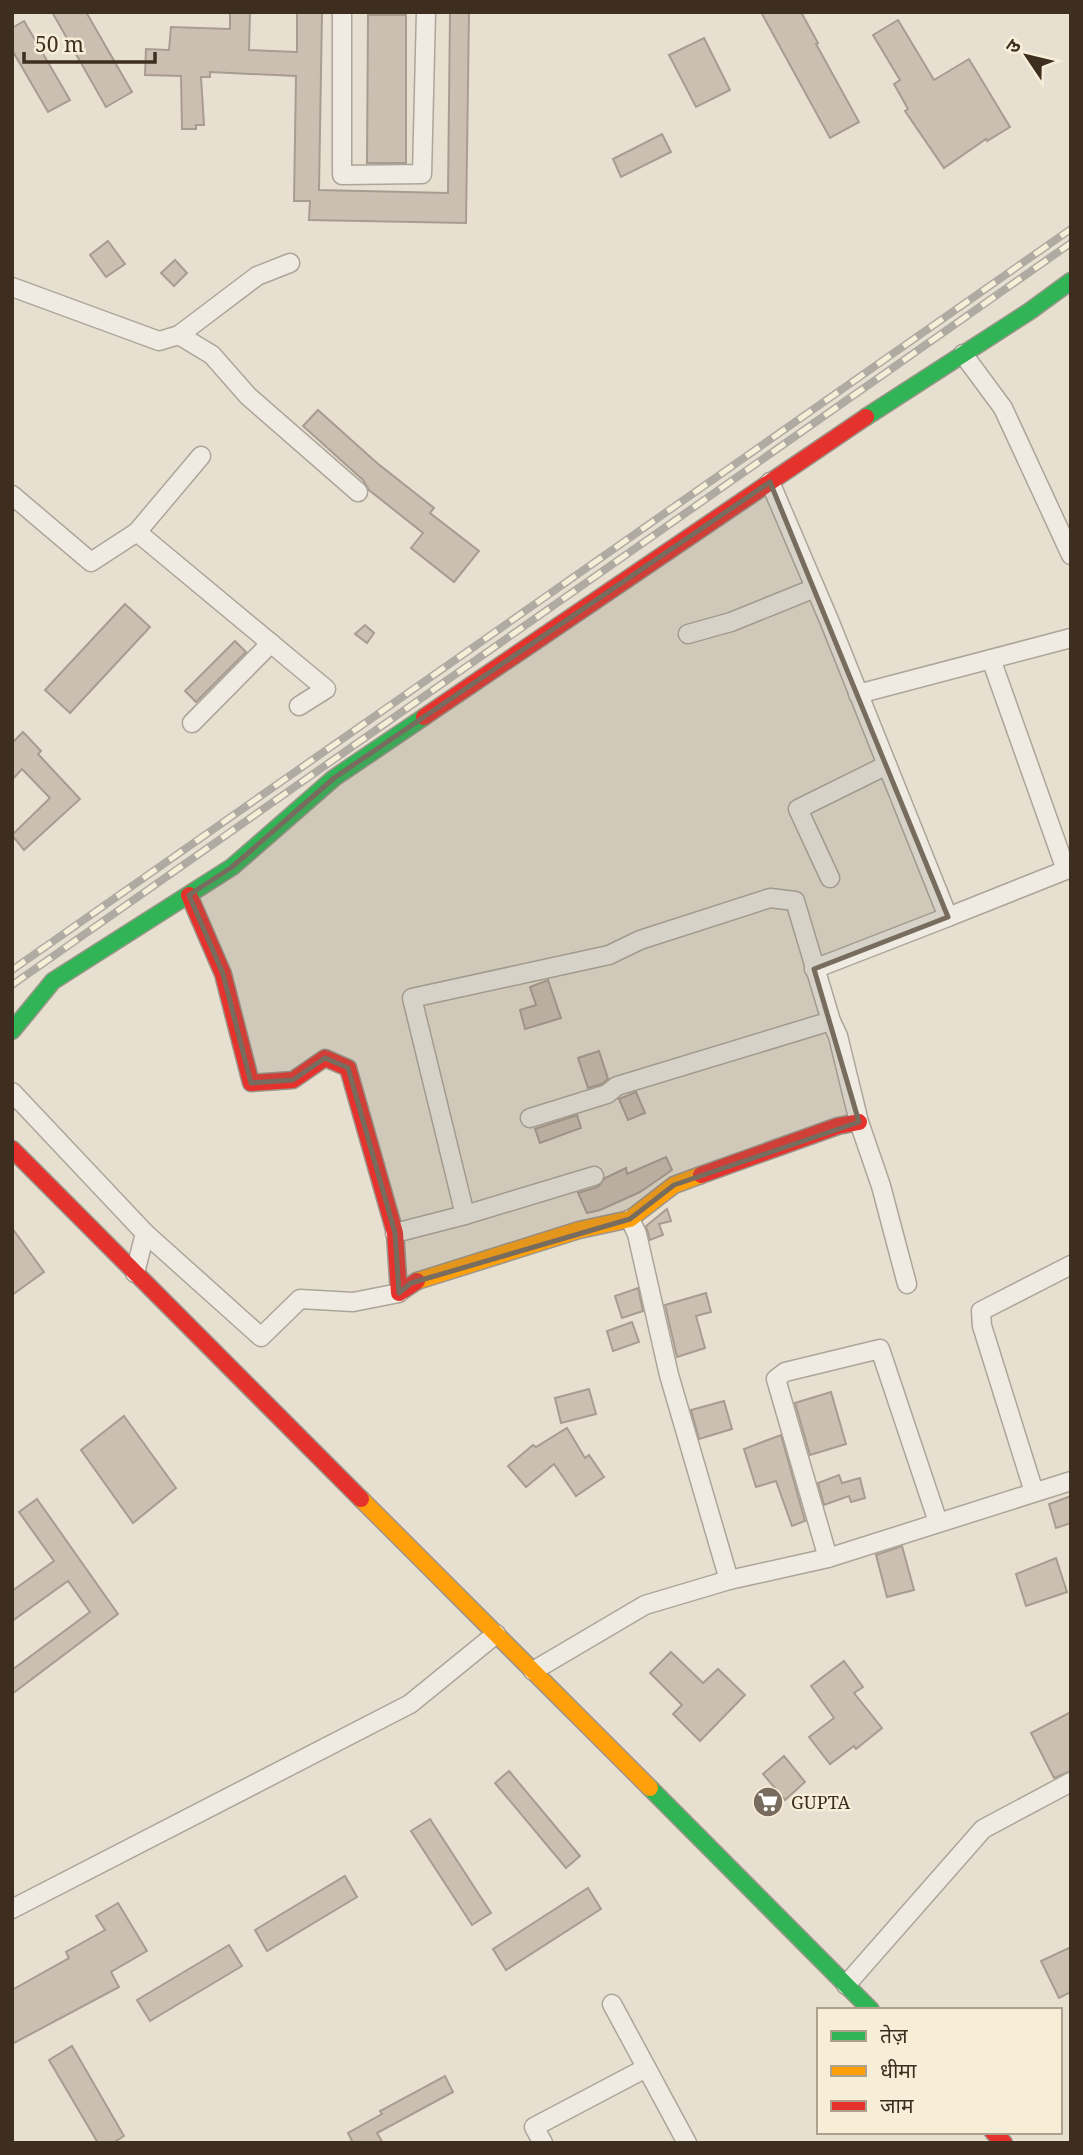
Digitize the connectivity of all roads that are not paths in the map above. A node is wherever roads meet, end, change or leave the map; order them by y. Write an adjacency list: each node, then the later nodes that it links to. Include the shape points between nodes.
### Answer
1 (342, 12): 2 (street, via 342,175 422,174)
2 (426, 12)
3 (289, 263): 6 (street, via 257,276)
4 (1071, 281): 7 (street)
5 (12, 287): 6 (street, via 159,341)
6 (179, 335): 10 (street, via 212,355 248,396)
7 (963, 355): 9 (street); 13 (street, via 1003,408)
8 (201, 456): 12 (street)
9 (770, 482): 14 (street); 24 (street, via 334,778 232,867)
10 (358, 492)
11 (12, 495): 12 (street, via 91,562)
12 (137, 532): 17 (street)
13 (1071, 555)
14 (815, 588): 15 (street); 19 (street)
15 (688, 634)
16 (1071, 638): 18 (street)
17 (271, 643): 20 (street, via 326,689); 21 (street)
18 (991, 659): 19 (street); 25 (street, via 1066,870)
19 (858, 694): 22 (street)
20 (299, 706)
21 (192, 723)
22 (887, 765): 23 (street, via 798,808); 25 (street)
23 (830, 878)
24 (189, 895): 28 (street, via 54,981); 37 (street, via 223,974 251,1083 293,1080 325,1058 348,1068)
25 (948, 917): 26 (street)
26 (814, 969): 27 (street); 34 (street, via 795,901 770,898 640,940 609,955 412,998)
27 (831, 1021): 30 (street, via 617,1086 607,1094); 31 (street)
28 (12, 1031)
29 (12, 1093): 36 (street)
30 (530, 1118)
31 (859, 1122): 35 (street, via 674,1185); 40 (street)
32 (12, 1149): 39 (street)
33 (594, 1176): 34 (street)
34 (465, 1215): 37 (street)
35 (630, 1219): 41 (street, via 579,1230 411,1283); 46 (street, via 669,1375)
36 (145, 1233): 39 (street); 41 (street, via 261,1337 300,1299 353,1302)
37 (395, 1233): 41 (street)
38 (1071, 1265): 43 (street, via 981,1311)
39 (135, 1273): 47 (street)
40 (907, 1284)
41 (399, 1293)
42 (1071, 1481): 43 (street)
43 (1034, 1492): 44 (street)
44 (938, 1522): 45 (street); 45 (street, via 880,1349 785,1372 776,1379)
45 (828, 1558): 46 (street)
46 (729, 1580): 48 (street, via 645,1605)
47 (496, 1634): 48 (street); 50 (street, via 410,1704)
48 (533, 1671): 51 (street)
49 (1071, 1782): 51 (street, via 983,1829)
50 (12, 1909)
51 (846, 1985): 53 (street)
52 (612, 2004): 54 (street)
53 (868, 2008)
54 (646, 2068): 55 (street, via 534,2127); 56 (street)
55 (543, 2143)
56 (687, 2143)

